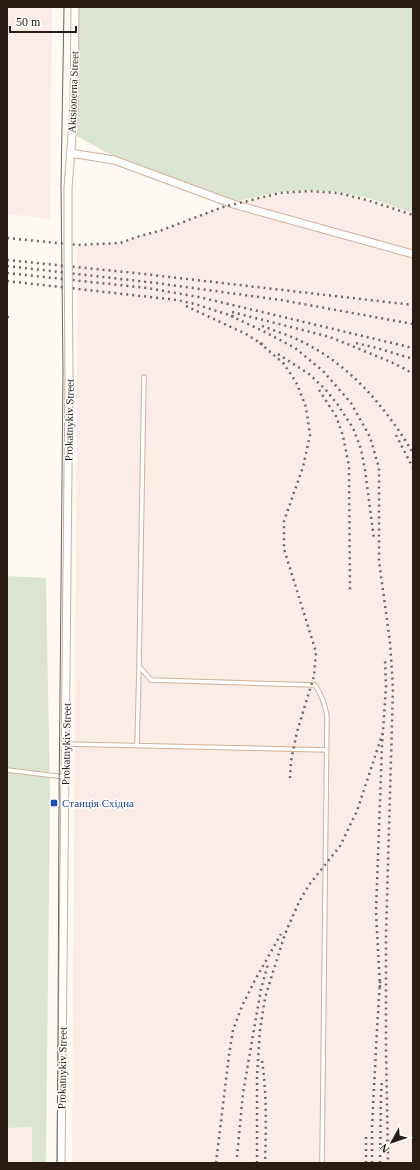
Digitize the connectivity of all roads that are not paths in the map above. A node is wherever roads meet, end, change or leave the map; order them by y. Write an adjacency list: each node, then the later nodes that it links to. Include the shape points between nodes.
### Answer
1 (75, 7): 2 (street, Aktsionerna Street, via 74,110)
2 (70, 153): 3 (street, Aktsionerna Street); 4 (street, via 114,160 233,204)
3 (68, 188): 7 (street, Prokatnykiv Street, bridge)
4 (413, 254)
5 (144, 377): 6 (lane)
6 (139, 666): 8 (lane); 9 (lane, via 151,680 316,685 325,704)
7 (66, 744): 8 (lane); 11 (street, Prokatnykiv Street)
8 (137, 746): 9 (lane)
9 (327, 750): 13 (lane)
10 (7, 770): 11 (lane)
11 (65, 776): 12 (street, Prokatnykiv Street)
12 (61, 1163)
13 (322, 1163)

